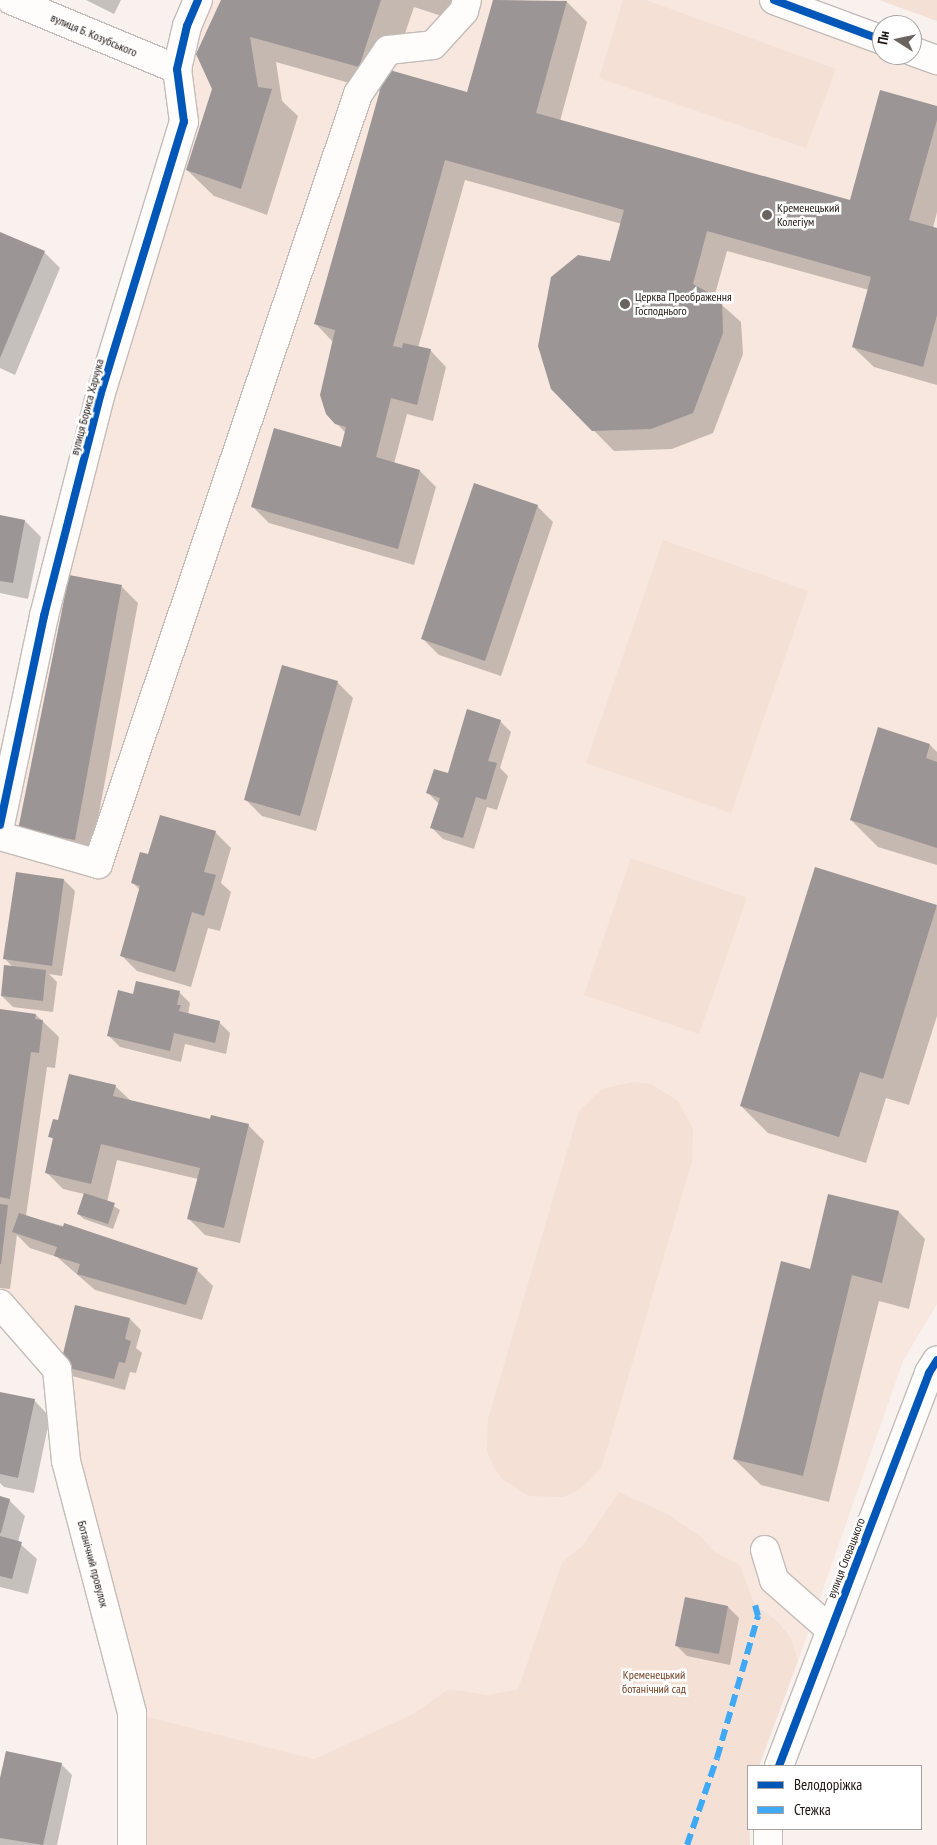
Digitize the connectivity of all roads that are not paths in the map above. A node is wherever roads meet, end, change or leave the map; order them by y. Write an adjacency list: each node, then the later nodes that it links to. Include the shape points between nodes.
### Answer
1 (10, 0): 8 (street, вулиця Б. Козубського)
2 (198, 0): 8 (street, вулиця Бориса Харчука, via 187,26)
3 (467, 0): 10 (street, via 464,11 433,45 388,50 358,94 98,864)
4 (774, 0): 5 (street)
5 (872, 36)
6 (922, 55): 7 (street)
7 (937, 60)
8 (177, 69): 9 (street, вулиця Бориса Харчука, via 184,122 100,396 44,616)
9 (0, 825)
10 (0, 836)
11 (0, 1304): 17 (street, Ботанічний провулок, via 56,1369 66,1461 132,1713)
12 (937, 1360): 14 (street, вулиця Словацького, via 929,1373)
13 (765, 1550): 14 (street, via 774,1580)
14 (831, 1630): 15 (street, вулиця Словацького)
15 (779, 1765)
16 (768, 1830): 18 (street)
17 (132, 1845)
18 (768, 1845)

